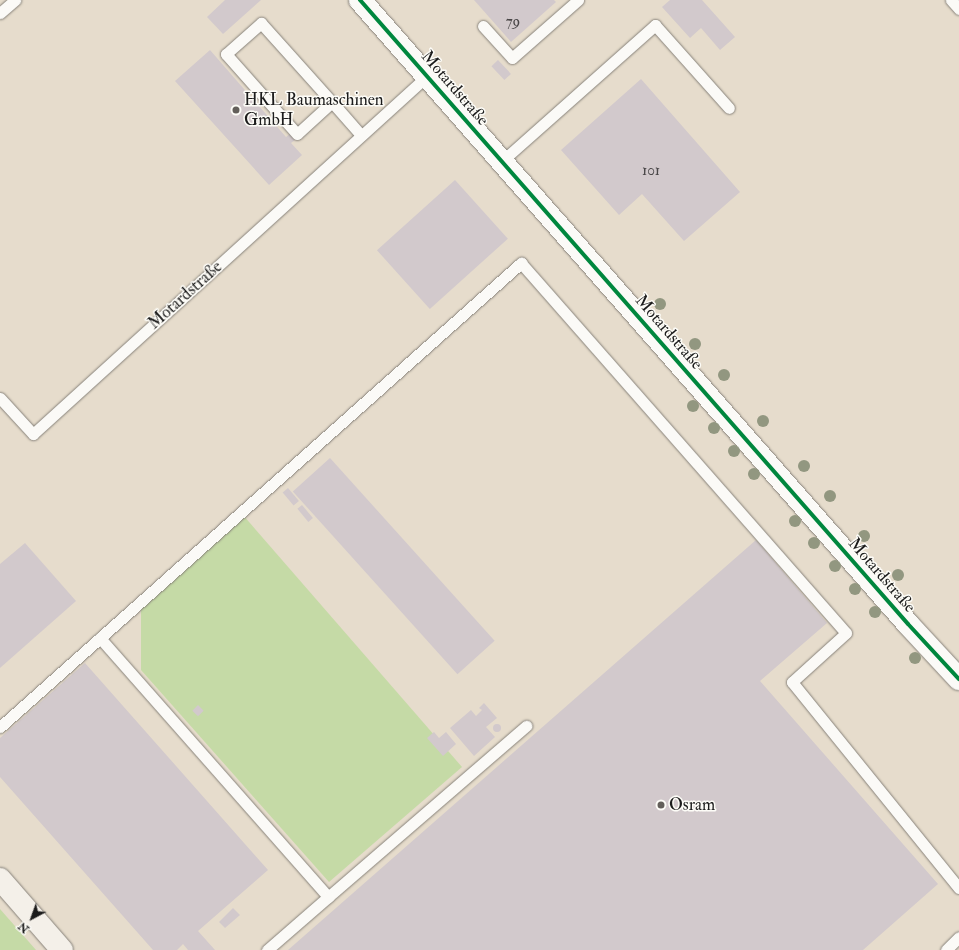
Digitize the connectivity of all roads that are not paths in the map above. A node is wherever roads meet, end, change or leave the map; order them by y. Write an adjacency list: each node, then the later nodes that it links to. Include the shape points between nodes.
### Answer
1 (15, 0): 6 (lane)
2 (360, 0): 8 (street, Motardstraße)
3 (578, 0): 7 (lane, via 512,58)
4 (951, 0): 5 (lane)
5 (959, 9)
6 (0, 13)
7 (483, 26)
8 (427, 76): 11 (lane, Motardstraße); 12 (street, Motardstraße)
9 (332, 102): 9 (lane, via 261,23 226,54 297,134); 11 (lane)
10 (729, 108): 12 (lane, via 655,25)
11 (361, 135): 13 (lane, Motardstraße, via 33,434)
12 (502, 161): 15 (street, Motardstraße)
13 (0, 398)
14 (100, 638): 17 (lane); 19 (lane, via 521,263 846,633 792,682); 20 (lane)
15 (959, 679)
16 (526, 726): 20 (lane)
17 (0, 727)
18 (0, 879): 22 (main road)
19 (959, 888)
20 (328, 896): 23 (lane)
21 (959, 937): 24 (lane)
22 (62, 950)
23 (267, 950)
24 (946, 950)

